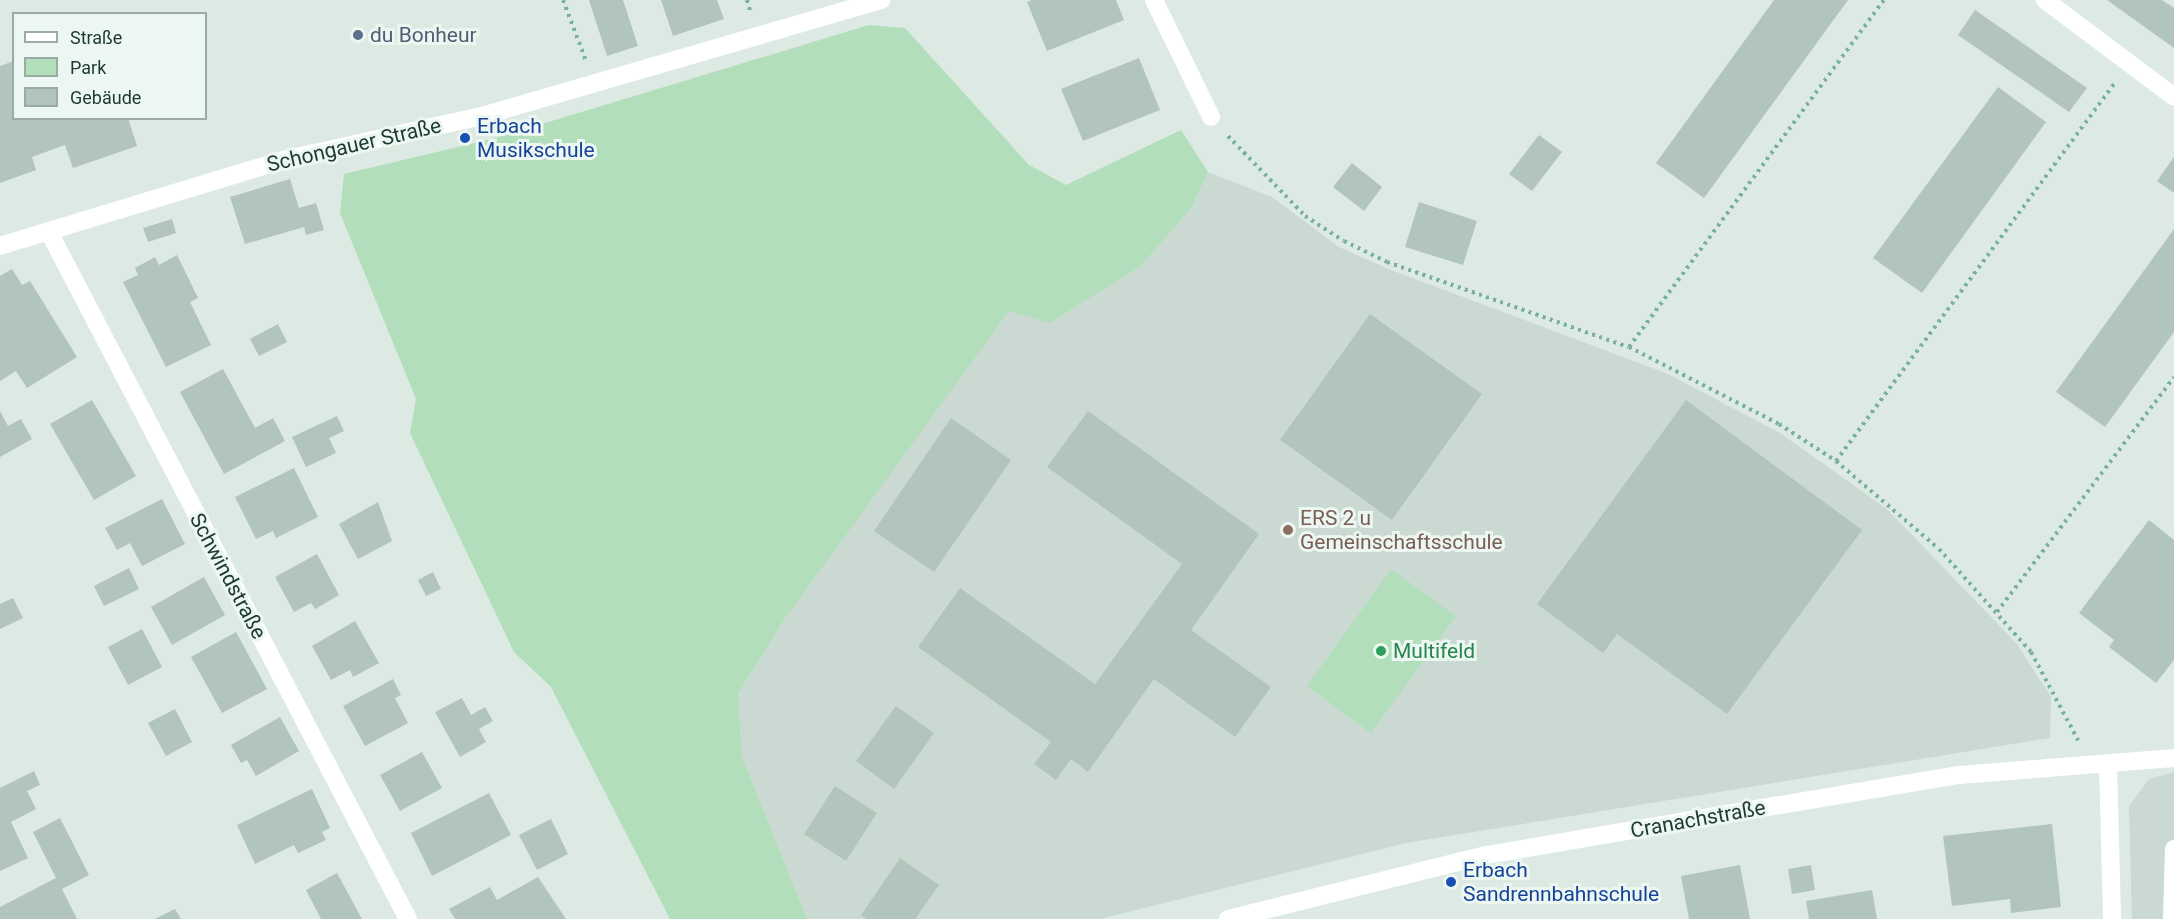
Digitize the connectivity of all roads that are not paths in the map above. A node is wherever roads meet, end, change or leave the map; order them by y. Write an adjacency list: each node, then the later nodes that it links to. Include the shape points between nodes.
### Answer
1 (881, 0): 6 (street, Schongauer Straße, via 482,116 283,160)
2 (1154, 0): 5 (street)
3 (2045, 0): 4 (street)
4 (2174, 97)
5 (1211, 117)
6 (49, 232): 7 (street, Schongauer Straße); 11 (street, Schwindstraße)
7 (0, 246)
8 (2174, 758): 9 (street, Cranachstraße)
9 (2108, 763): 12 (street, Cranachstraße, via 1959,775 1487,855); 13 (street)
10 (2174, 849): 14 (street)
11 (408, 919)
12 (1228, 919)
13 (2112, 919)
14 (2172, 919)

